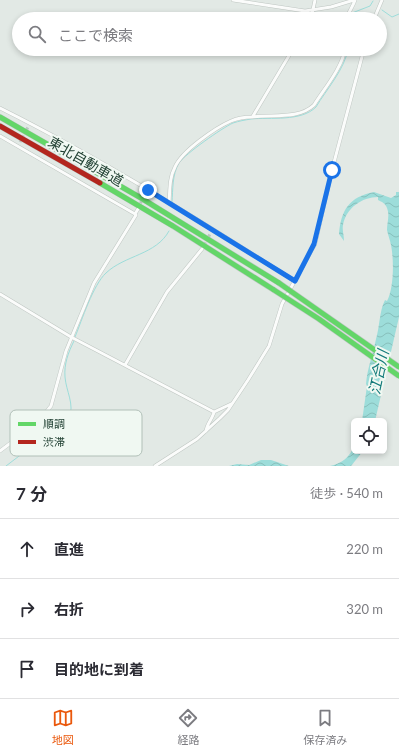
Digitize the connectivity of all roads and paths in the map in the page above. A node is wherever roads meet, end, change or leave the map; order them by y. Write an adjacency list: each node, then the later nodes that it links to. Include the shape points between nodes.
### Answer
1 (233, 0): 5 (street, via 305,11)
2 (315, 0): 5 (street)
3 (354, 0): 5 (street); 6 (street)
4 (382, 0): 7 (street)
5 (314, 10)
6 (349, 12)
7 (377, 12)
8 (290, 56): 12 (street)
9 (343, 56): 12 (street, via 310,109 300,114)
10 (362, 56): 28 (street, via 314,244)
11 (0, 108): 14 (street)
12 (254, 116): 22 (street, via 222,126 181,157 172,174)
13 (0, 117): 32 (highway, 東北自動車道, bridge, via 145,200 279,284)
14 (30, 123): 16 (street); 20 (street)
15 (0, 126): 33 (highway, 東北自動車道, bridge, via 154,214 319,319)
16 (28, 127)
17 (0, 136): 19 (street)
18 (20, 142): 19 (street)
19 (18, 146): 24 (street)
20 (148, 190): 21 (street); 22 (street)
21 (146, 194)
22 (169, 203): 25 (street)
23 (138, 208): 24 (street)
24 (135, 214): 30 (street, via 94,283)
25 (213, 229): 26 (street); 28 (street)
26 (210, 234)
27 (202, 249): 31 (street, via 167,292)
28 (295, 281): 34 (street, via 282,304 269,346)
29 (0, 294): 30 (street)
30 (71, 337): 31 (street); 35 (street, via 52,406)
31 (125, 365): 36 (street)
32 (399, 367)
33 (399, 376)
34 (231, 404): 36 (street); 37 (street)
35 (48, 410)
36 (214, 412): 37 (street, via 207,423)
37 (206, 431): 40 (street)
38 (10, 444): 39 (street)
39 (0, 451)
40 (155, 466)

